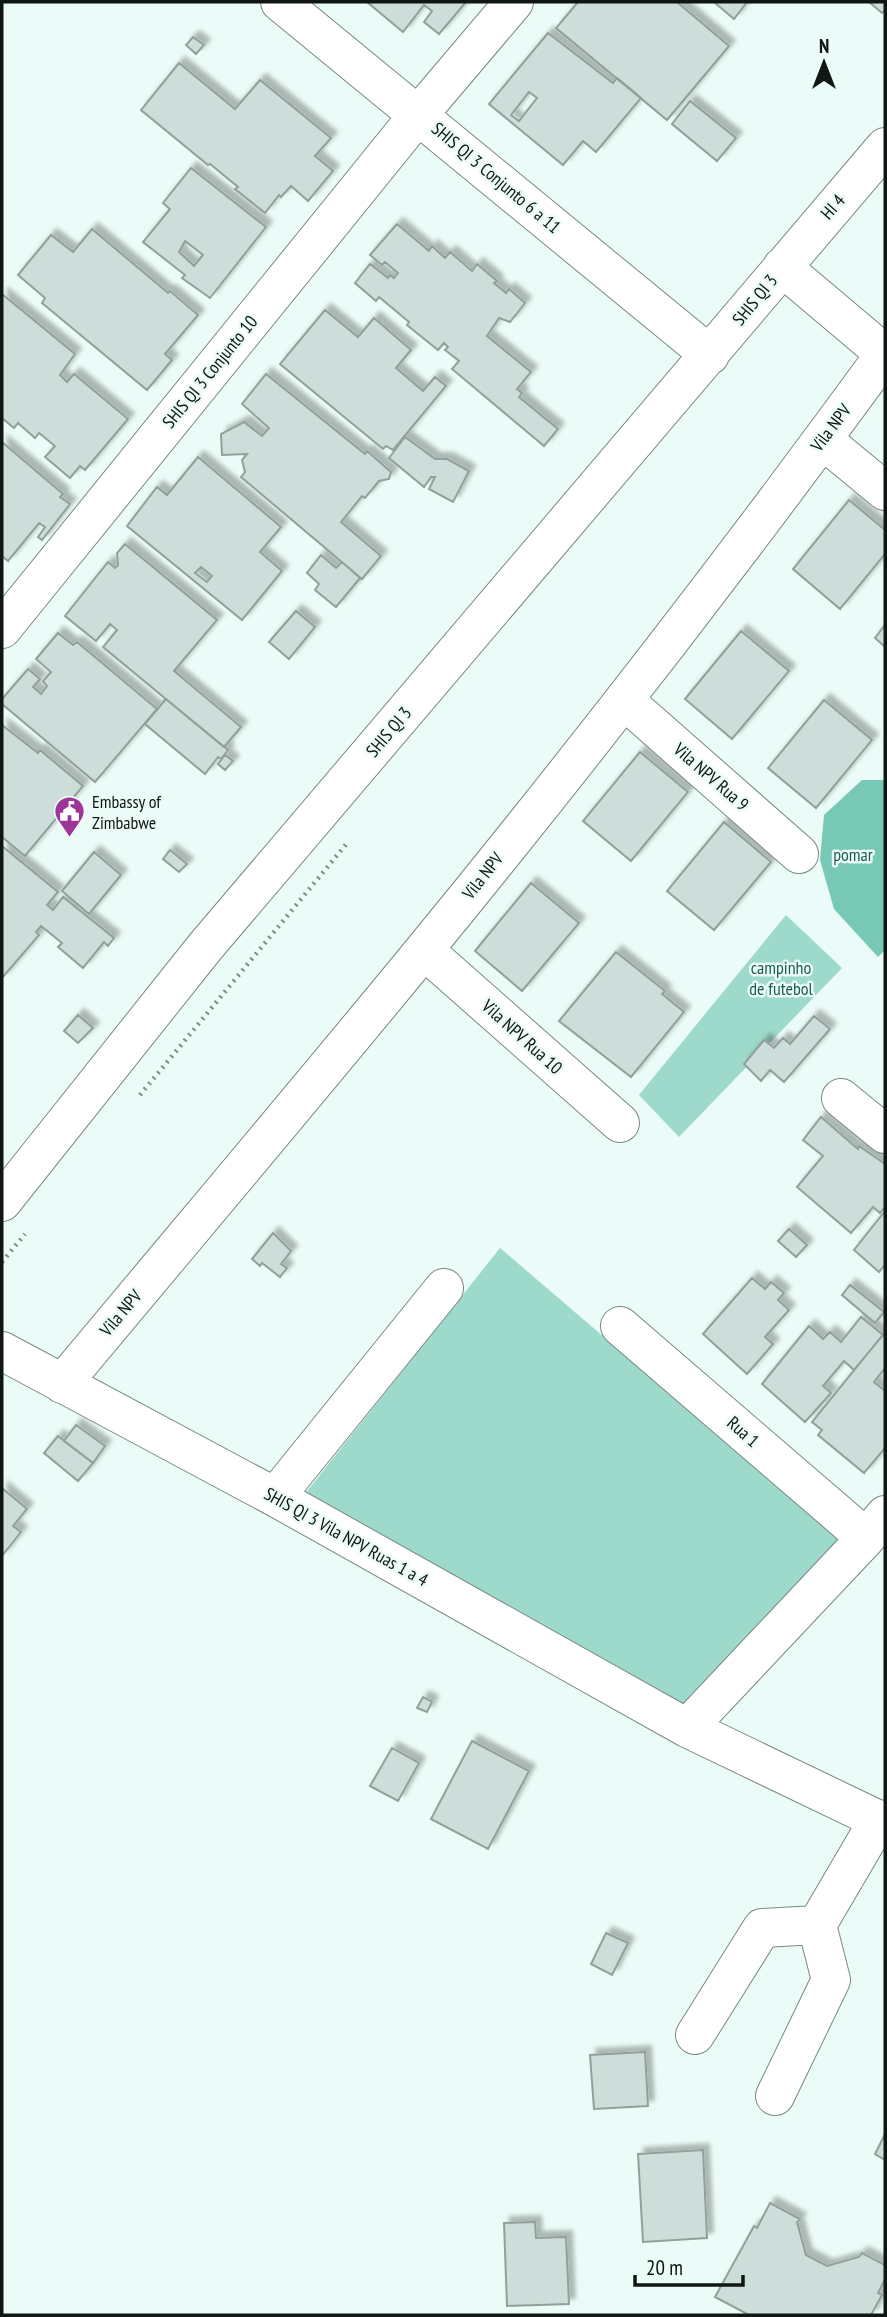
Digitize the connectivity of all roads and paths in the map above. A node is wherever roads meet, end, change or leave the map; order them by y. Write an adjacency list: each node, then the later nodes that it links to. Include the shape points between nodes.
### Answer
1 (280, 2): 3 (street, SHIS QI 3 Conjunto 6 a 11)
2 (514, 2): 3 (street, SHIS QI 3 Conjunto 10)
3 (419, 114): 7 (street, SHIS QI 3 Conjunto 6 a 11); 10 (street, SHIS QI 3 Conjunto 10)
4 (885, 147): 5 (street, HI 4)
5 (782, 268): 6 (street); 7 (street, SHIS QI 3)
6 (885, 354): 8 (street, Vila NPV)
7 (710, 355): 17 (street, SHIS QI 3, via 214,937)
8 (822, 440): 9 (street); 11 (street, Vila NPV)
9 (885, 491)
10 (2, 629)
11 (624, 700): 12 (street, Vila NPV Rua 9); 13 (street, Vila NPV)
12 (799, 854)
13 (424, 950): 15 (street, Vila NPV Rua 10); 21 (street, Vila NPV)
14 (841, 1098): 16 (street)
15 (620, 1123)
16 (885, 1135)
17 (2, 1202)
18 (444, 1288): 22 (street)
19 (620, 1326): 23 (street, Rua 1)
20 (2, 1351): 21 (street, SHIS QI 3 Vila NPV Ruas 1 a 4)
21 (62, 1384): 22 (street, SHIS QI 3 Vila NPV Ruas 1 a 4)
22 (275, 1497): 24 (street, SHIS QI 3 Vila NPV Ruas 1 a 4)
23 (876, 1527): 24 (street)
24 (687, 1728): 25 (street, SHIS QI 3 Vila NPV Ruas 1 a 4)
25 (882, 1821): 26 (street)
26 (817, 1925): 27 (street, via 762,1928); 28 (street, via 831,1980)
27 (695, 2035)
28 (775, 2096)

